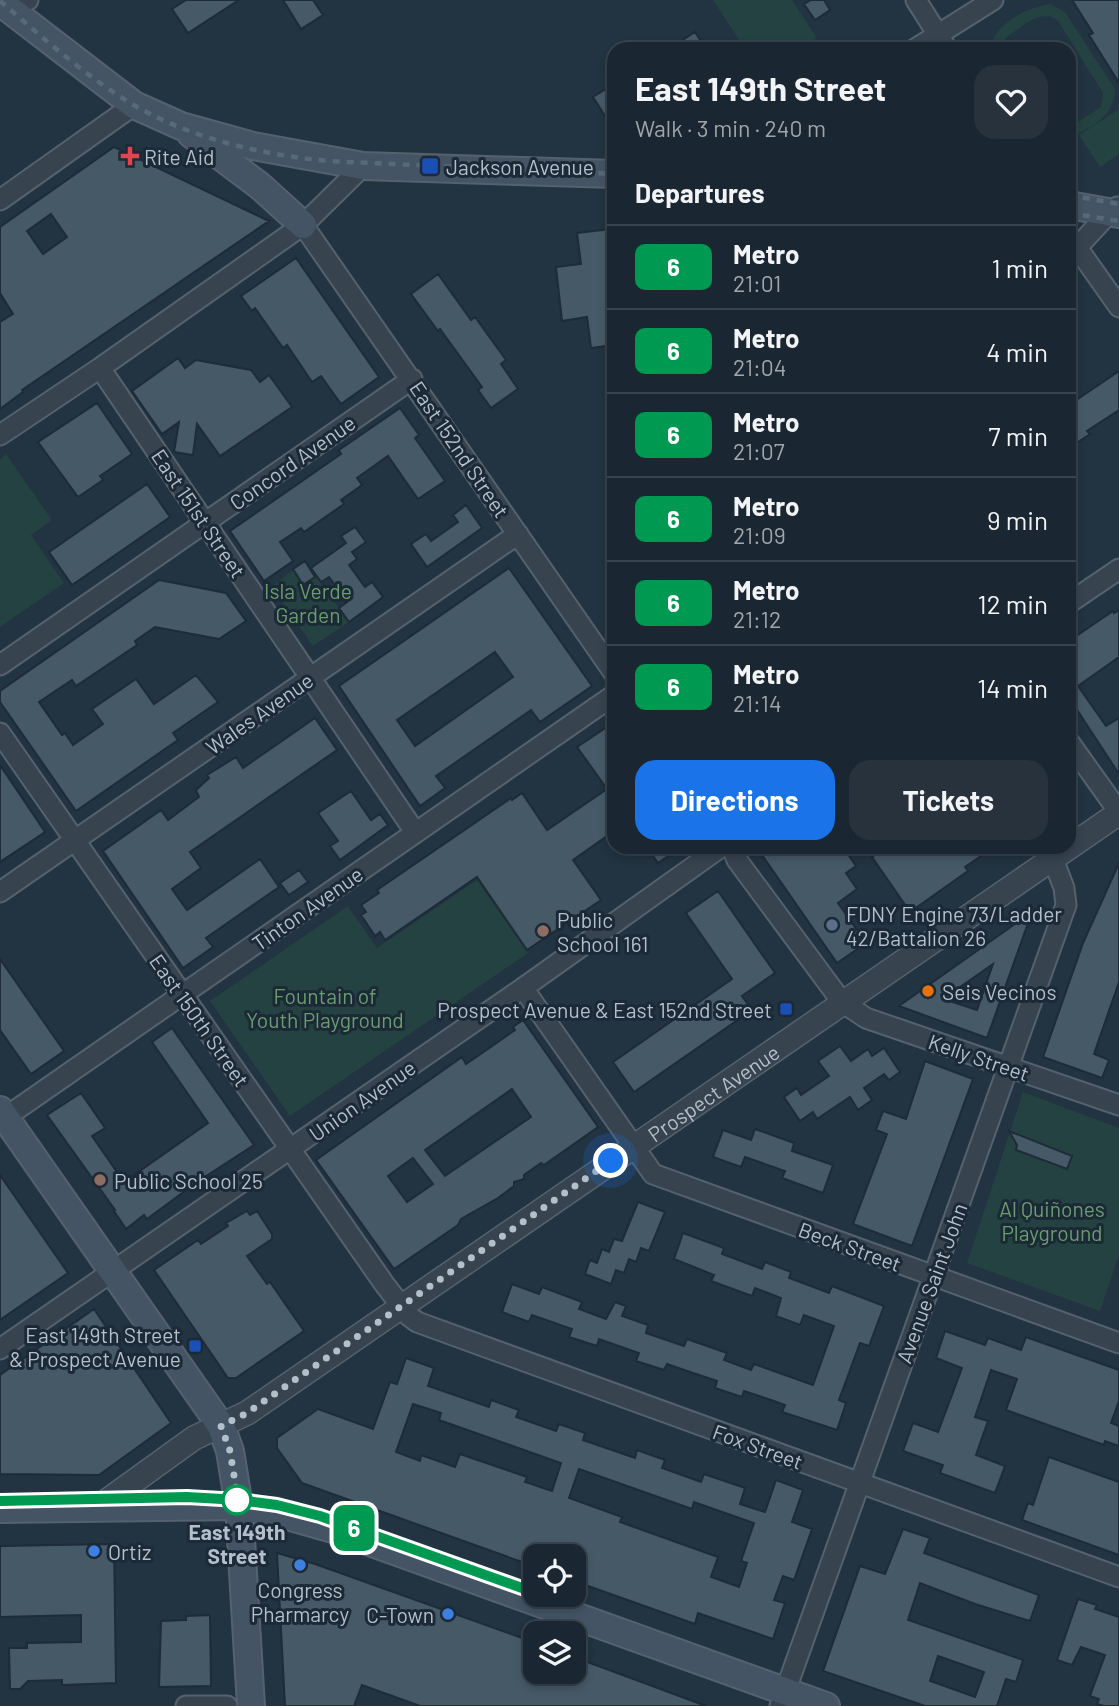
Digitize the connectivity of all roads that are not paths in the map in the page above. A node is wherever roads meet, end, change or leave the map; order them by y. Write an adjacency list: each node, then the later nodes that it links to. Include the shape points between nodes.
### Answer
1 (916, 0): 4 (street)
2 (993, 0): 4 (street)
3 (13, 5): 5 (main road)
4 (942, 42)
5 (134, 105): 6 (main road); 9 (street)
6 (181, 126): 7 (main road, via 253,146); 12 (main road)
7 (363, 166): 8 (main road); 12 (street)
8 (607, 174)
9 (0, 200)
10 (1076, 206): 11 (main road)
11 (1116, 211): 13 (street)
12 (303, 225): 16 (street); 17 (street, East 152nd Street)
13 (1076, 243)
14 (1076, 251): 15 (street)
15 (1119, 307)
16 (100, 368): 18 (street); 19 (street, East 151st Street)
17 (412, 379): 19 (street, Concord Avenue); 20 (street, East 152nd Street)
18 (0, 435)
19 (206, 522): 24 (street, Concord Avenue); 25 (street, East 151st Street)
20 (519, 534): 23 (street, East 152nd Street); 25 (street, Wales Avenue)
21 (1119, 569): 22 (street)
22 (1076, 598)
23 (607, 663)
24 (0, 665)
25 (311, 677): 30 (street, East 151st Street); 31 (street, Wales Avenue)
26 (607, 700): 30 (street, Tinton Avenue)
27 (0, 733): 31 (street, East 150th Street)
28 (1076, 752): 29 (street)
29 (1119, 812): 32 (street, Prospect Avenue)
30 (415, 832): 39 (street, Tinton Avenue)
31 (75, 841): 37 (street, Wales Avenue); 39 (street, East 150th Street)
32 (1076, 843)
33 (712, 854): 38 (street, Union Avenue)
34 (735, 854): 40 (street)
35 (1060, 854): 36 (street, Prospect Avenue)
36 (1053, 859): 40 (street, Prospect Avenue); 41 (street, Avenue Saint John, via 1066,905)
37 (0, 892)
38 (523, 988): 44 (street); 45 (street, Union Avenue)
39 (183, 995): 43 (street, Tinton Avenue); 45 (street, East 150th Street)
40 (842, 1002): 41 (street, Kelly Street, via 866,1018); 44 (street, Prospect Avenue)
41 (1008, 1067): 42 (street, Kelly Street); 47 (street, Avenue Saint John)
42 (1119, 1105)
43 (2, 1116): 46 (main road)
44 (633, 1147): 47 (street, Beck Street, via 653,1174); 48 (street, Prospect Avenue)
45 (290, 1149): 46 (street, Union Avenue); 48 (street, East 150th Street)
46 (113, 1270): 50 (street, Union Avenue); 51 (main road)
47 (934, 1276): 49 (street, Beck Street); 52 (street, Avenue Saint John)
48 (401, 1307): 51 (street, Prospect Avenue); 52 (street, Fox Street, via 425,1326)
49 (1119, 1343)
50 (0, 1349)
51 (221, 1426): 53 (main road); 54 (street, Prospect Avenue, via 194,1438)
52 (859, 1483): 56 (street, Fox Street); 57 (street, Avenue Saint John)
53 (239, 1506): 54 (main road); 57 (main road, via 333,1529); 60 (main road)
54 (97, 1508): 55 (main road)
55 (0, 1509)
56 (1119, 1577)
57 (783, 1699): 61 (main road)
58 (186, 1706): 59 (street)
59 (227, 1706)
60 (251, 1706)
61 (826, 1706)

